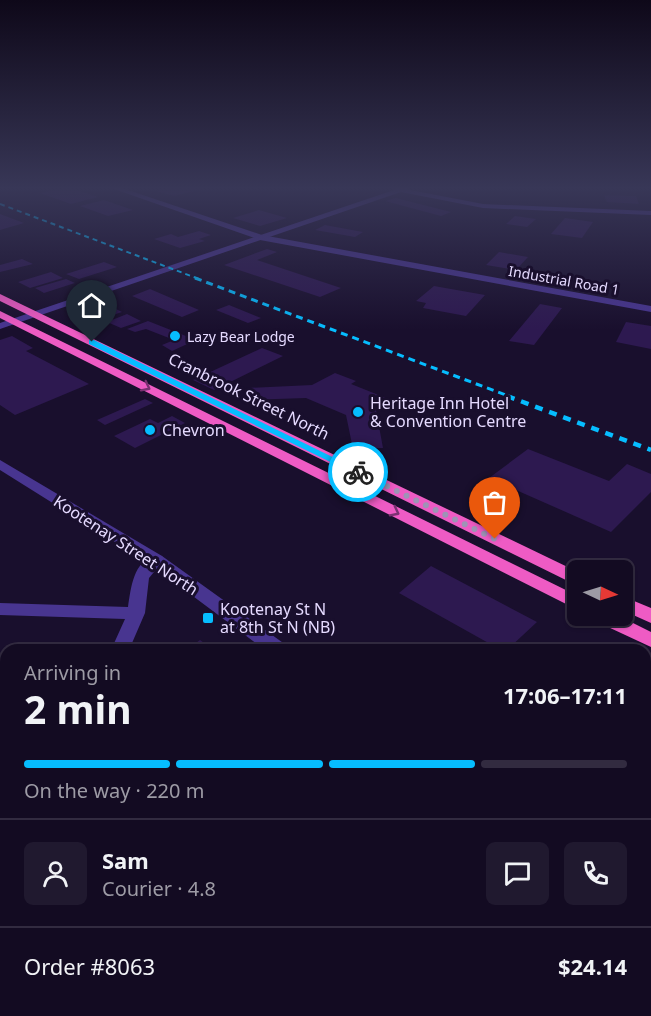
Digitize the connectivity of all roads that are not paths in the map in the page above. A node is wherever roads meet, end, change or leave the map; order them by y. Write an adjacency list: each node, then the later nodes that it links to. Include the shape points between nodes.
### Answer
1 (255, 235): 3 (street, Industrial Road 1)
2 (265, 235): 3 (street)
3 (260, 237): 5 (street, Industrial Road 1); 6 (street)
4 (0, 297): 6 (highway, Cranbrook Street North)
5 (651, 309)
6 (34, 314): 7 (street); 10 (highway, Cranbrook Street North)
7 (5, 320): 11 (highway, one-way to 11)
8 (0, 464): 9 (street, Kootenay Street North)
9 (156, 560): 14 (street, via 141,577); 19 (street, Kootenay Street North)
10 (567, 575)
11 (567, 599)
12 (633, 607): 15 (highway)
13 (0, 609): 14 (street)
14 (136, 613): 18 (street)
15 (651, 616)
16 (622, 626): 17 (highway)
17 (651, 640)
18 (123, 644)
19 (271, 644)

